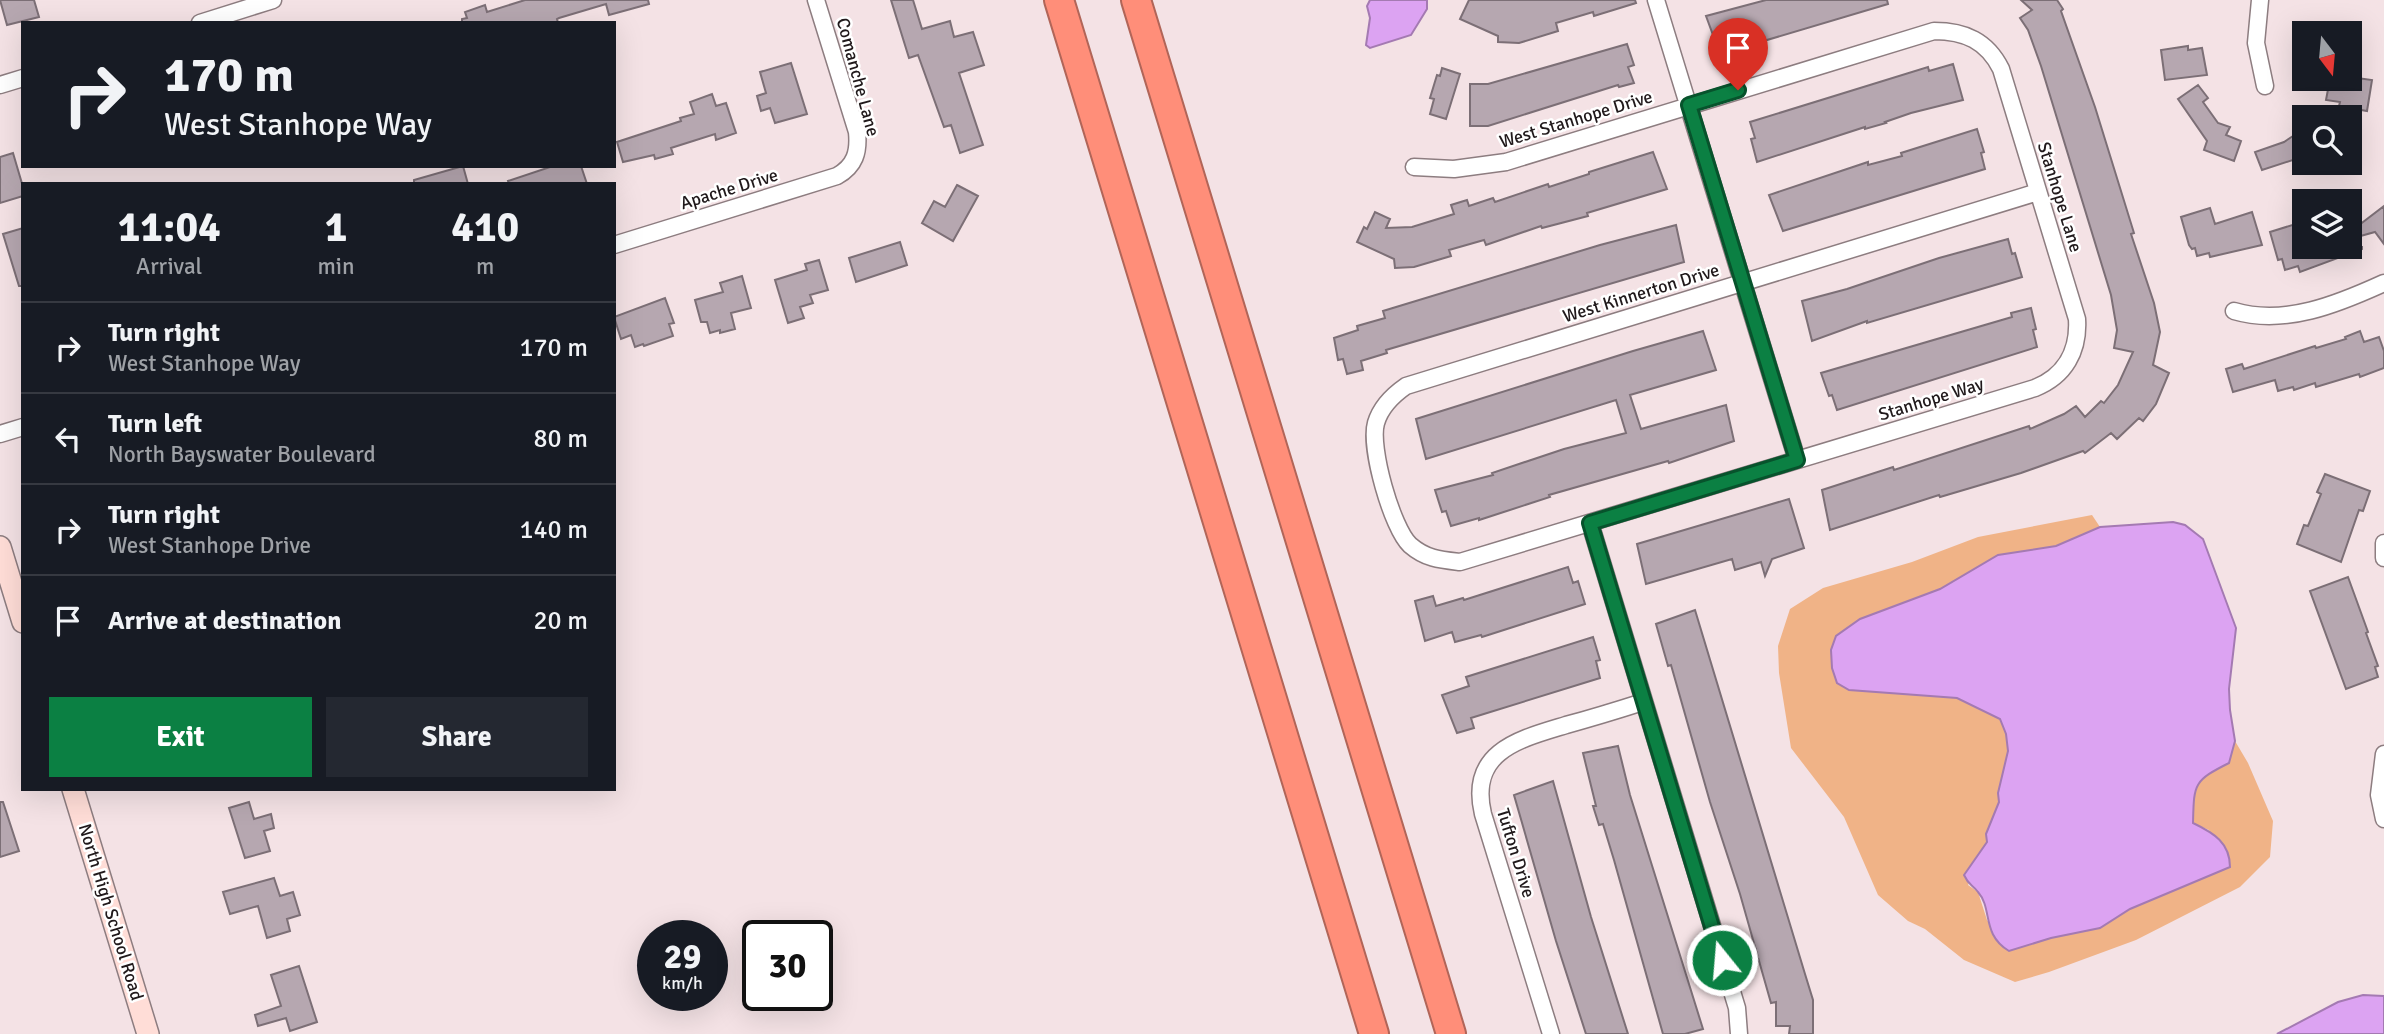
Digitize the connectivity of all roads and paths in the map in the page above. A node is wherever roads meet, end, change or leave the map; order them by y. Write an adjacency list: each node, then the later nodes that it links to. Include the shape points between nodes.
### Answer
1 (273, 0): 7 (street)
2 (816, 0): 13 (street, Comanche Lane, via 856,128 857,152)
3 (1059, 0): 34 (highway)
4 (1136, 0): 35 (highway)
5 (1656, 0): 12 (street)
6 (2260, 0): 11 (street, via 2256,43)
7 (206, 21)
8 (1985, 47): 12 (street, West Stanhope Drive, via 1954,31 1934,31); 15 (street, Stanhope Lane, via 2001,69)
9 (21, 79): 10 (street)
10 (0, 85)
11 (2264, 86)
12 (1689, 105): 14 (street, West Stanhope Drive, via 1506,162 1454,169); 17 (street)
13 (852, 164): 16 (street, Apache Drive, via 837,176)
14 (1414, 167)
15 (2038, 192): 17 (street, West Kinnerton Drive); 20 (street, Stanhope Lane, via 2077,319 2077,338)
16 (616, 244)
17 (1742, 283): 23 (street); 24 (street, West Kinnerton Drive, via 1406,386 1382,409 1375,451 1396,523 1420,552 1436,560 1472,560)
18 (2384, 283): 19 (street, via 2308,311 2271,316)
19 (2234, 311)
20 (2068, 362): 23 (street, Stanhope Way, via 2055,377 2035,388)
21 (21, 428): 22 (street)
22 (0, 434)
23 (1797, 460): 24 (street, Stanhope Way)
24 (1590, 523): 29 (street)
25 (2384, 543): 27 (street)
26 (0, 547): 28 (street)
27 (2384, 558)
28 (21, 615)
29 (1643, 702): 36 (street, Tufton Drive, via 1518,740 1498,754 1483,779 1483,814); 37 (street, via 1737,1008)
30 (2384, 754): 32 (street, via 2379,795)
31 (75, 791): 33 (street, North High School Road)
32 (2384, 819)
33 (148, 1034)
34 (1374, 1034)
35 (1451, 1034)
36 (1550, 1034)
37 (1738, 1034)

